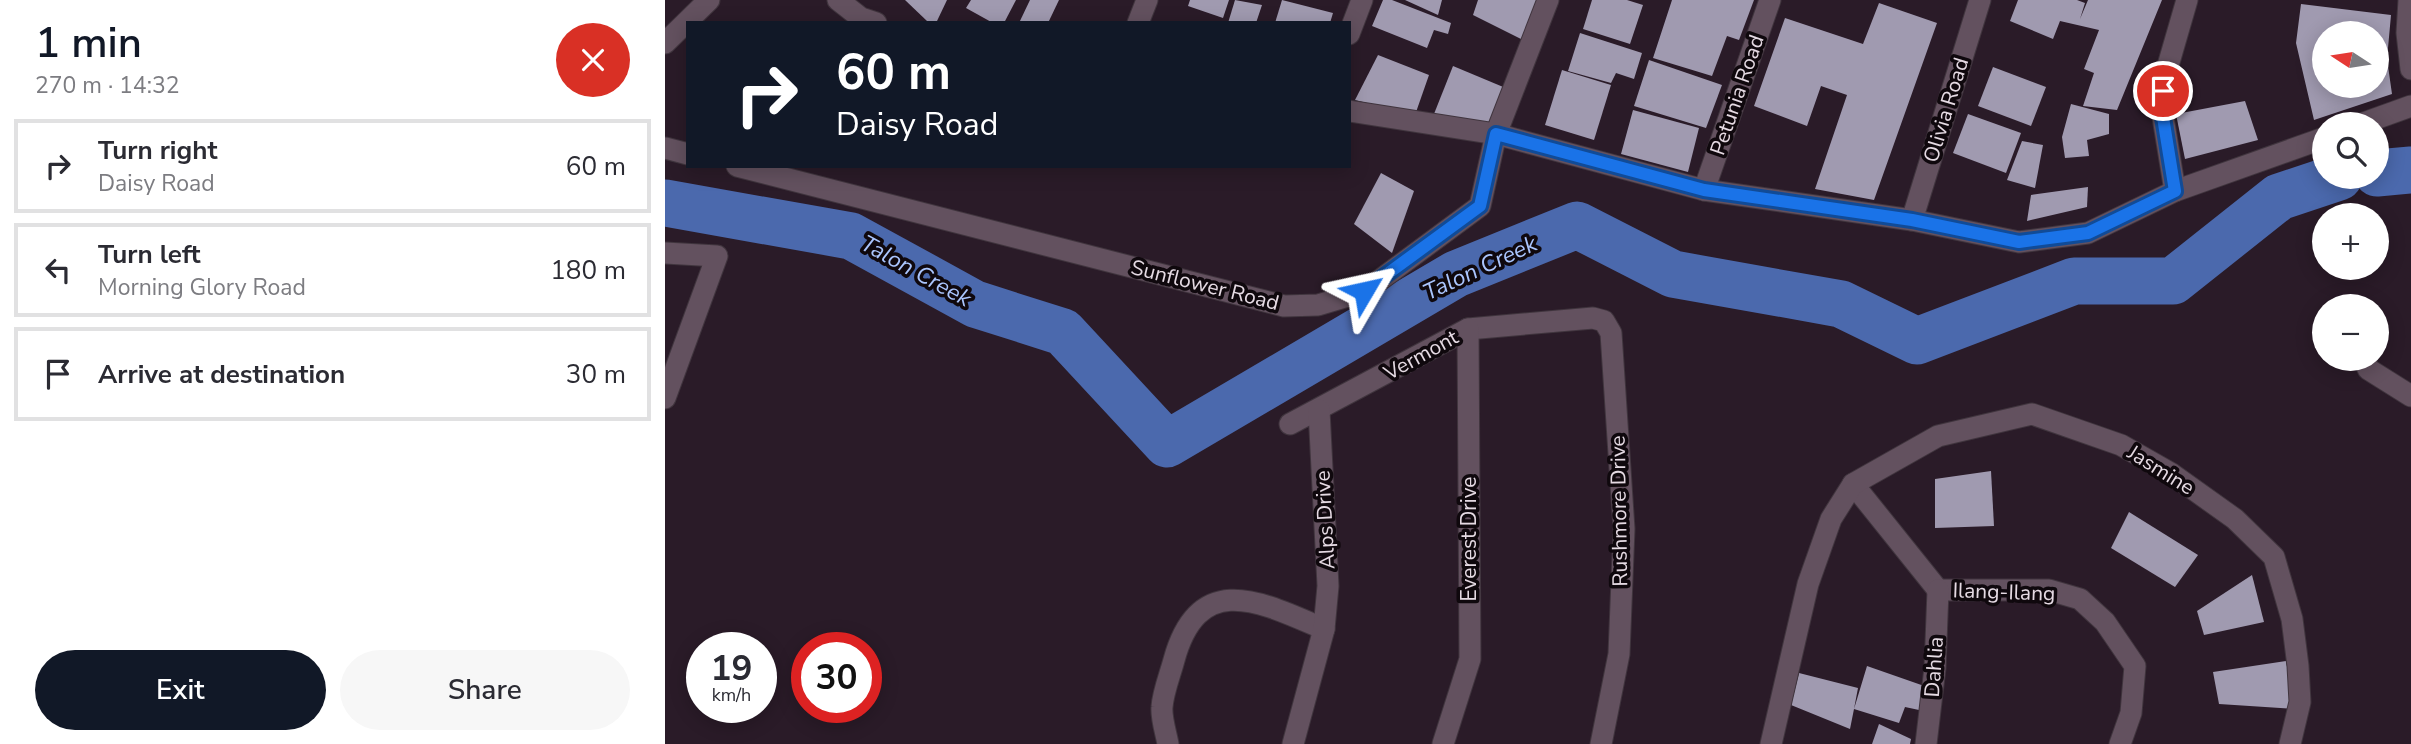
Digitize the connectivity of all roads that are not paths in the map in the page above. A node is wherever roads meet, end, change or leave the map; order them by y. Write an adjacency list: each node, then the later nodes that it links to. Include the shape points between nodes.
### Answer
1 (709, 0): 10 (street)
2 (838, 0): 11 (street)
3 (1147, 0): 12 (street)
4 (1362, 0): 14 (street)
5 (1548, 0): 20 (street, Sunflower Road)
6 (1770, 0): 25 (street, Petunia Road)
7 (1980, 0): 27 (street, Olivia Road)
8 (2187, 0): 26 (street, via 2161,105)
9 (2409, 0): 16 (street)
10 (688, 21)
11 (870, 21)
12 (1139, 21)
13 (686, 22): 15 (street)
14 (1351, 29)
15 (665, 43)
16 (2411, 69)
17 (2411, 106): 19 (street)
18 (1351, 111): 20 (street)
19 (2389, 114)
20 (1496, 134): 24 (street, Sunflower Road, via 1480,206 1364,291 1318,305 1285,306); 25 (street)
21 (2312, 142): 26 (street)
22 (665, 148): 23 (street)
23 (686, 153)
24 (745, 168)
25 (1704, 190): 27 (street)
26 (2175, 191): 27 (street, via 2088,233 2019,242)
27 (1912, 220)
28 (665, 253): 33 (street, via 717,256)
29 (1604, 321): 30 (street, Vermont, via 1593,318); 42 (street, Rushmore Drive, via 1611,333 1624,529 1619,654)
30 (1468, 329): 34 (street, Vermont); 41 (street, Everest Drive, via 1470,659)
31 (2371, 371): 32 (street)
32 (2411, 396)
33 (665, 398)
34 (1318, 410): 35 (street, Vermont); 38 (street, Alps Drive, via 1328,586)
35 (1290, 425)
36 (1853, 484): 37 (street, Ilang-Ilang); 43 (street, via 1831,519 1808,584); 46 (street, Jasmine, via 1938,436 2032,414 2121,445 2172,474 2235,519 2274,557 2292,619 2298,666 2300,702)
37 (1938, 590): 44 (street, Dahlia); 45 (street, Ilang-Ilang, via 2049,590 2080,599 2105,622 2135,666 2131,713)
38 (1324, 629): 39 (street, via 1261,602 1215,604 1198,611 1181,636 1161,708); 40 (street, Alps Drive)
39 (1168, 744)
40 (1293, 744)
41 (1443, 744)
42 (1601, 744)
43 (1771, 744)
44 (1926, 744)
45 (2120, 744)
46 (2290, 744)

